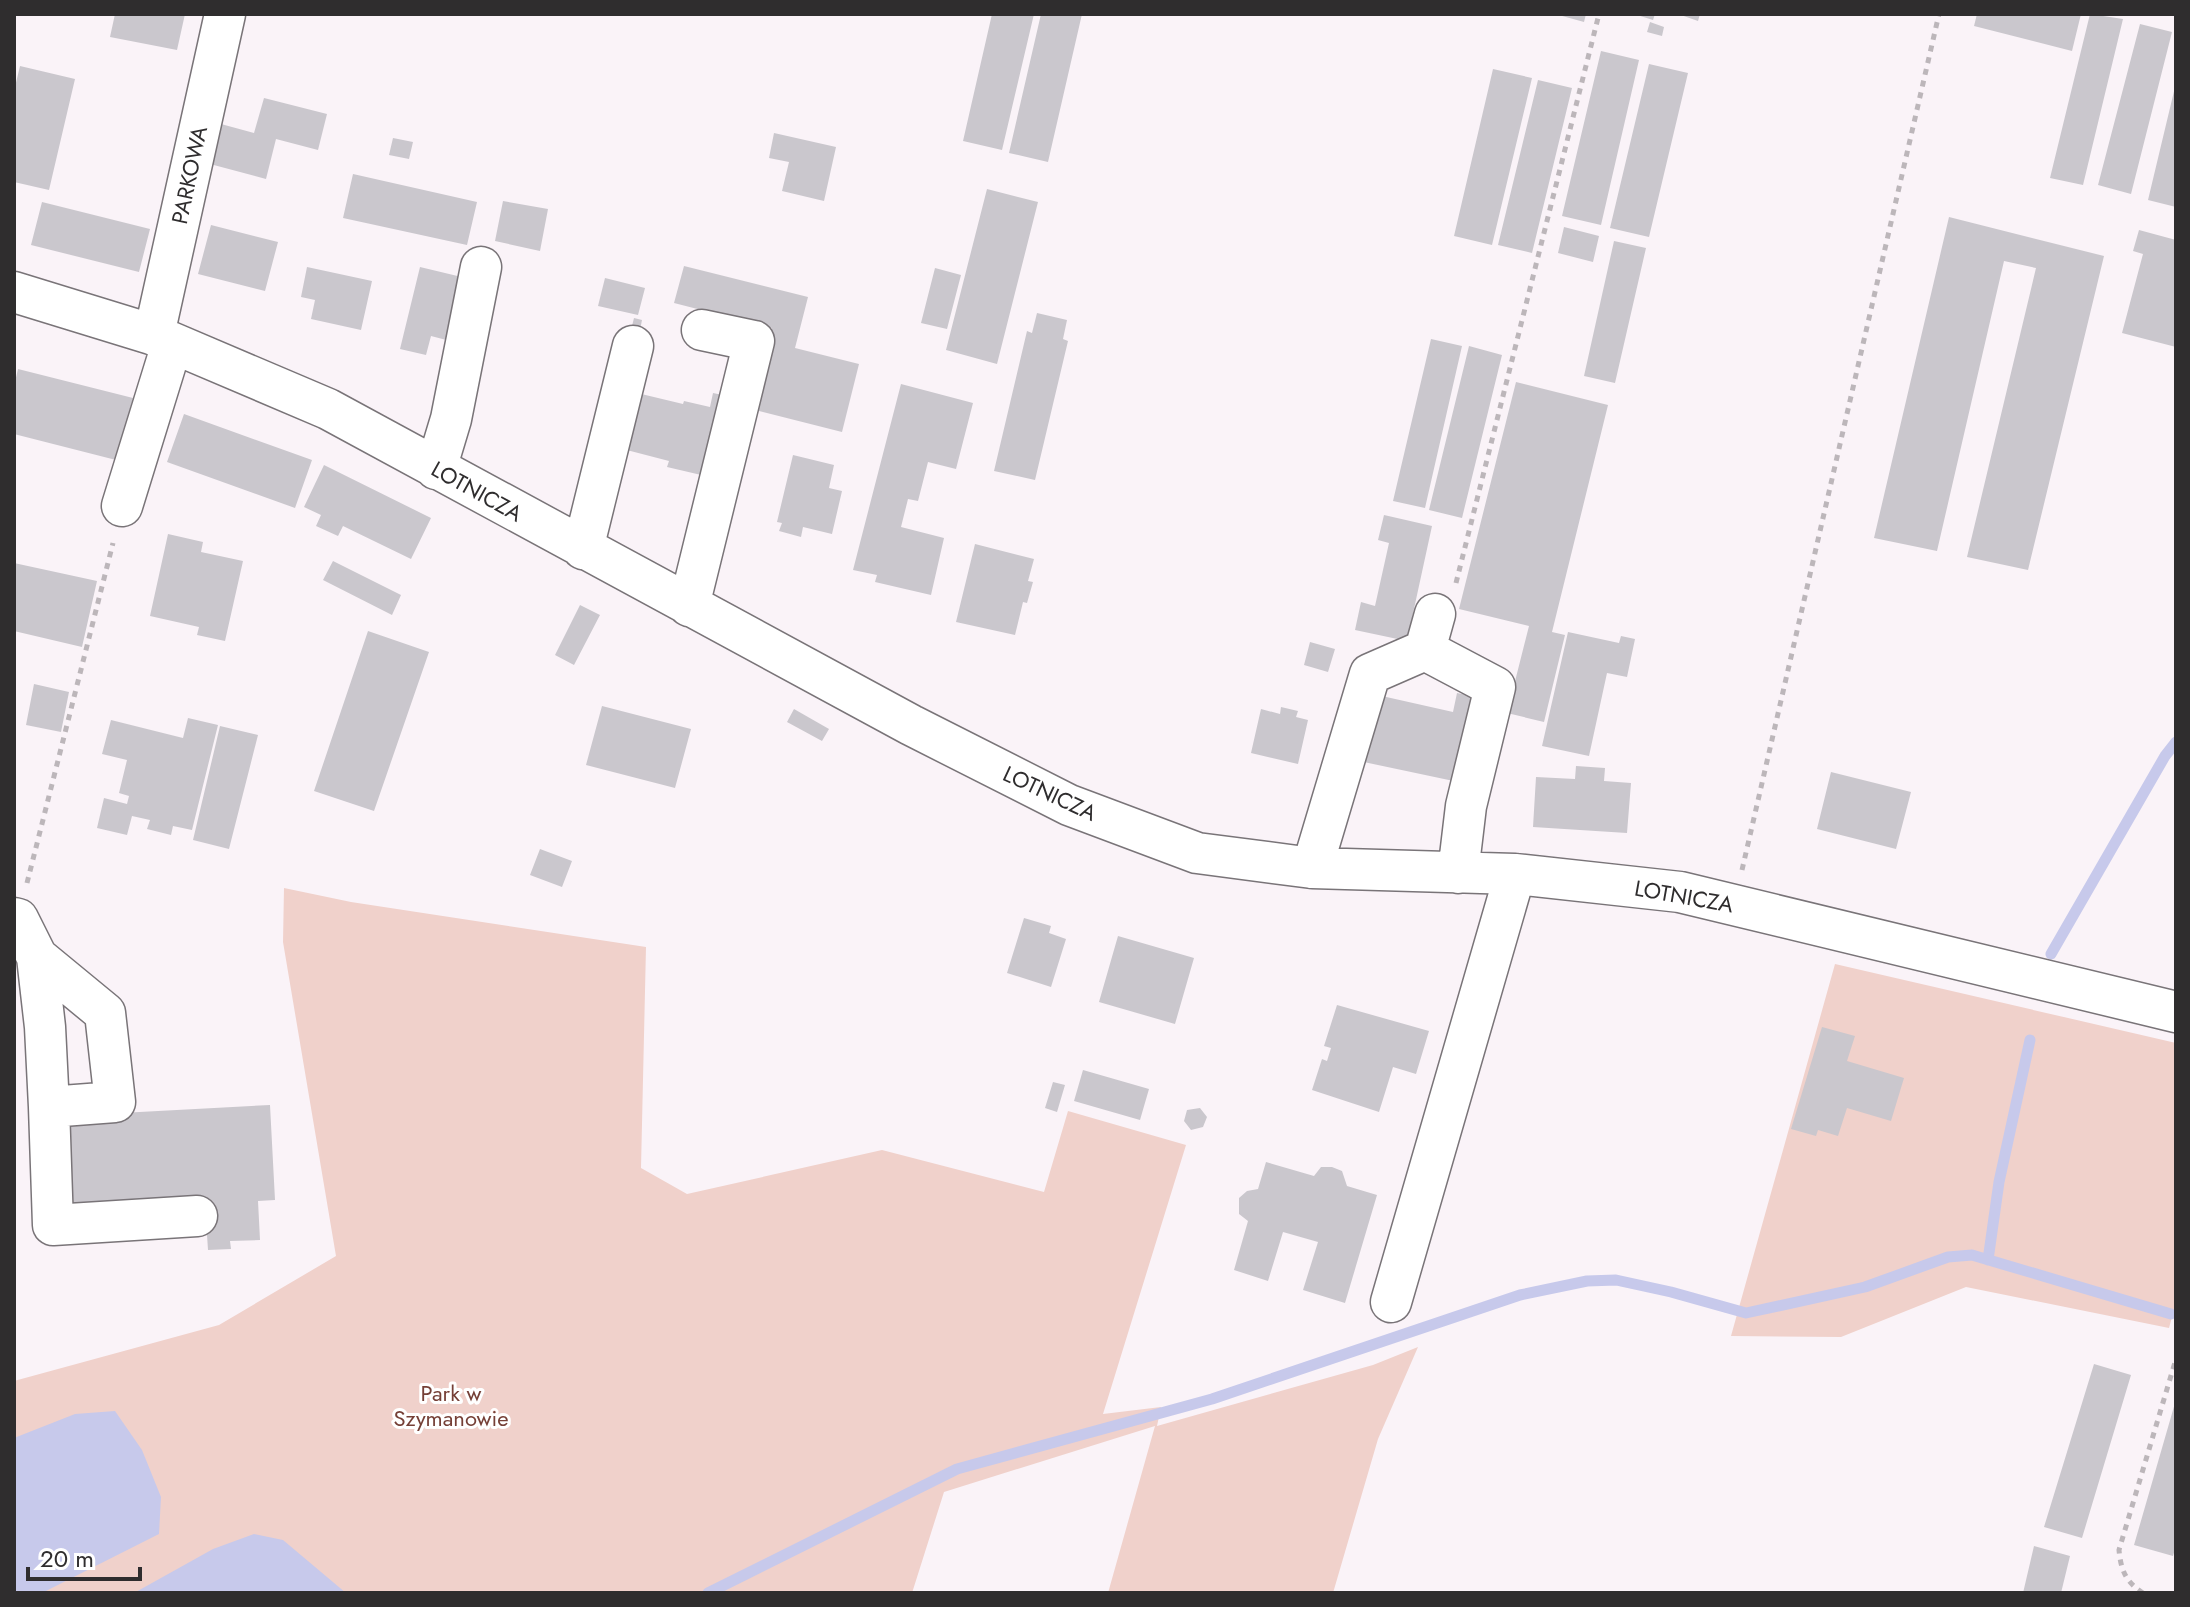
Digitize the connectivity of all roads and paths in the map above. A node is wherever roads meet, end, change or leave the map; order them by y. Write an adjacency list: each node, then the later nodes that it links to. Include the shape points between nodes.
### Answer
1 (225, 14): 7 (street, PARKOWA)
2 (1599, 14): 13 (path, via 1455,589)
3 (1939, 14): 17 (path)
4 (481, 267): 9 (street)
5 (14, 292): 7 (street, LOTNICZA)
6 (702, 330): 12 (street, via 754,341)
7 (163, 340): 9 (street, LOTNICZA, via 328,409); 10 (street, PARKOWA)
8 (633, 346): 11 (street)
9 (436, 469): 11 (street, LOTNICZA)
10 (122, 506): 18 (path)
11 (583, 549): 12 (street, LOTNICZA)
12 (689, 606): 14 (street, LOTNICZA, via 1069,805 1197,853)
13 (1430, 632): 14 (street, via 1370,674); 15 (street, via 1495,687 1466,806)
14 (1312, 868): 15 (street, LOTNICZA)
15 (1458, 873): 16 (street, LOTNICZA)
16 (1515, 874): 17 (street, LOTNICZA, via 1680,892); 23 (street)
17 (1734, 904): 20 (street, LOTNICZA)
18 (16, 918): 19 (street)
19 (37, 957): 21 (street); 21 (street, via 105,1013 115,1102)
20 (2176, 1012)
21 (49, 1107): 22 (street, via 53,1225)
22 (197, 1216)
23 (1391, 1302)
24 (2176, 1359): 25 (path, via 2119,1550 2121,1570)
25 (2143, 1593)

